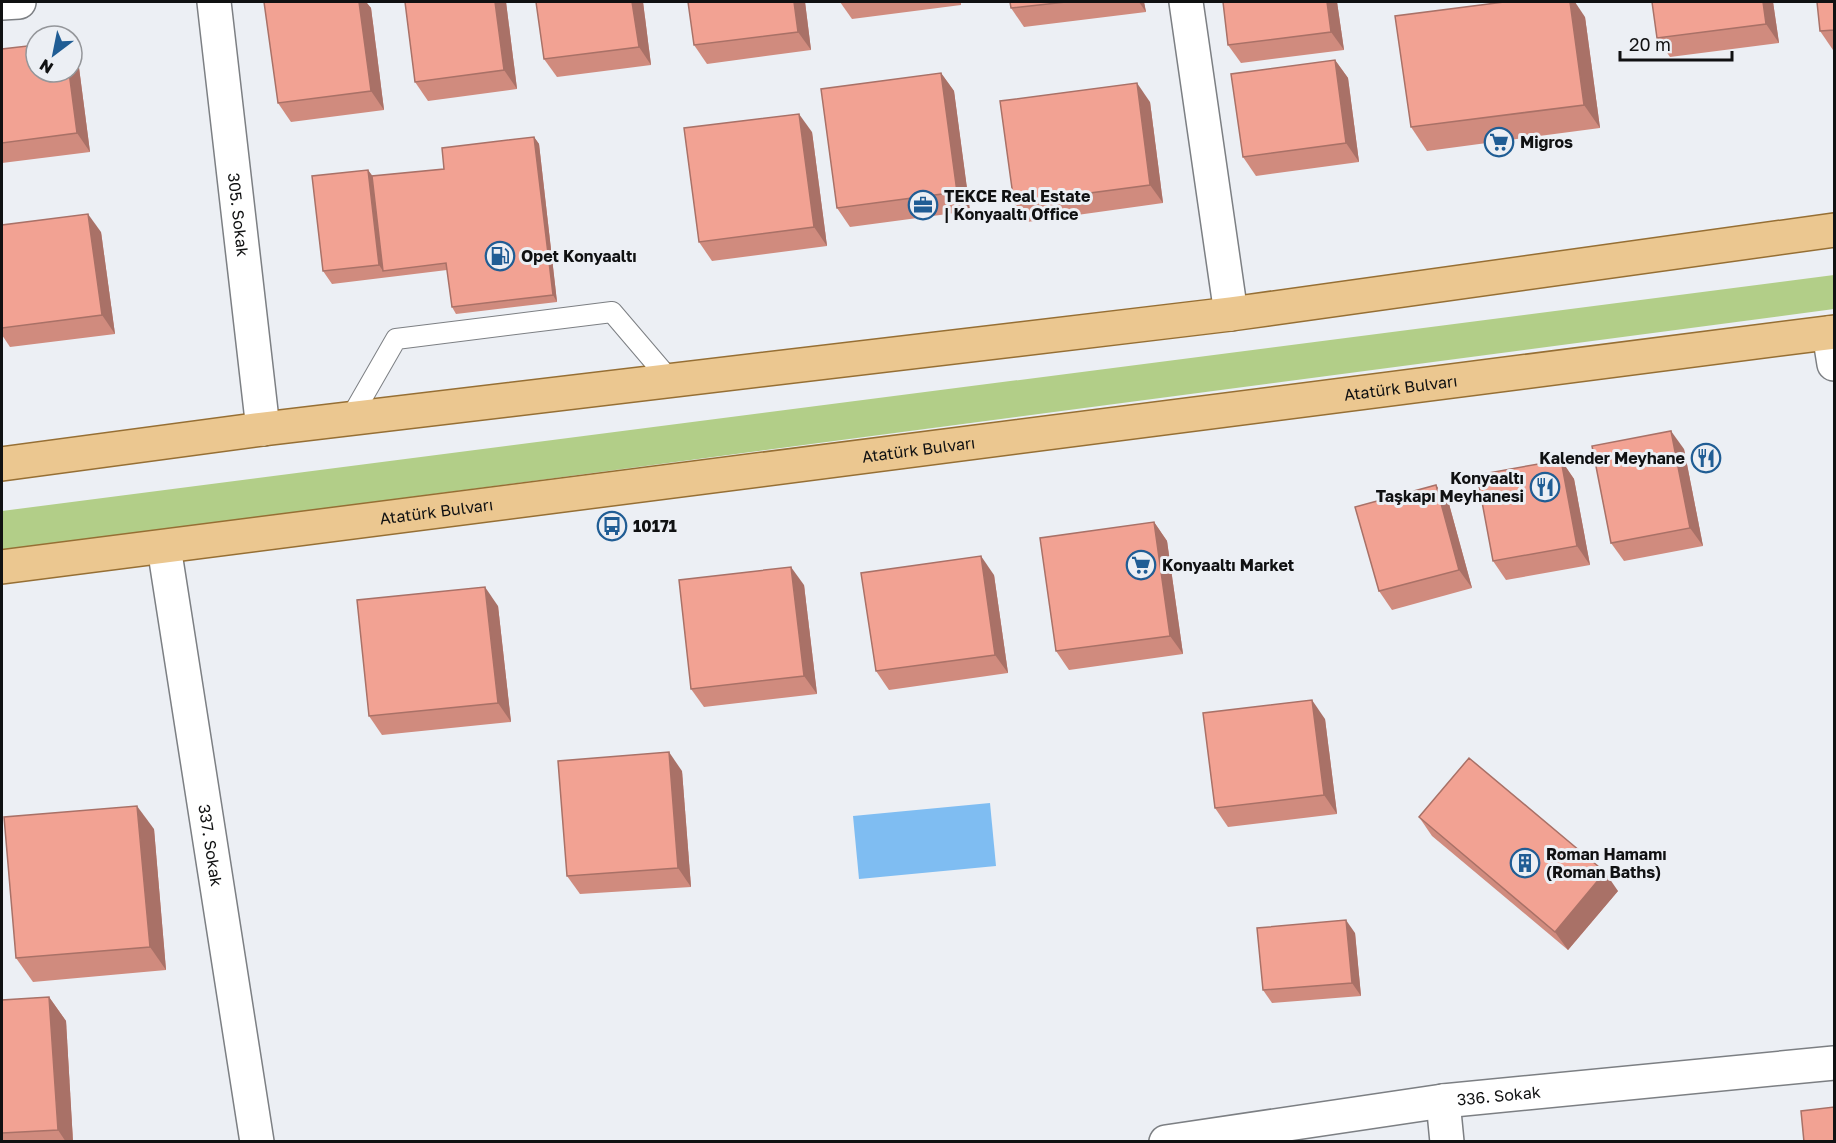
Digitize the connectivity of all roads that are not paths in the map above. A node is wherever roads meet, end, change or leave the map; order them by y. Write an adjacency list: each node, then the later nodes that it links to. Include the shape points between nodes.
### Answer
1 (19, 2): 4 (street)
2 (214, 2): 10 (street, 305. Sokak)
3 (1186, 2): 6 (street)
4 (2, 3)
5 (1834, 230): 6 (main road)
6 (1231, 314): 8 (main road)
7 (1833, 343): 12 (main road, Atatürk Bulvarı)
8 (670, 380): 9 (main road); 9 (lane, via 612,312 396,339)
9 (350, 419): 10 (main road)
10 (264, 429): 11 (main road)
11 (2, 464)
12 (164, 547): 13 (main road, Atatürk Bulvarı); 16 (street, 337. Sokak)
13 (2, 567)
14 (1834, 1063): 15 (street, 336. Sokak)
15 (1443, 1101): 17 (street, 336. Sokak); 18 (street)
16 (256, 1142)
17 (1166, 1142)
18 (1447, 1142)

